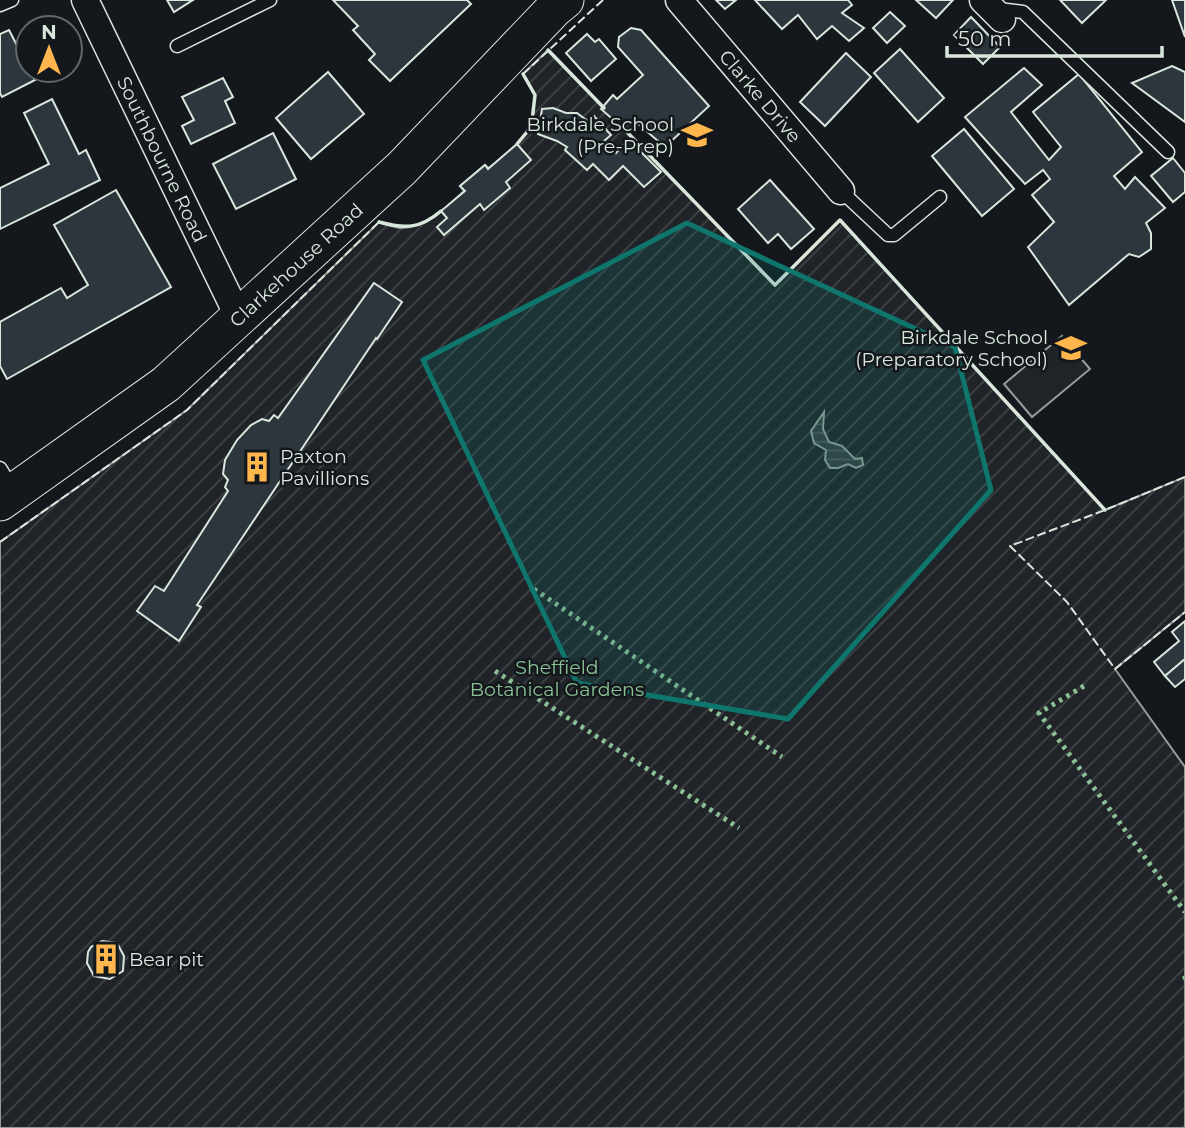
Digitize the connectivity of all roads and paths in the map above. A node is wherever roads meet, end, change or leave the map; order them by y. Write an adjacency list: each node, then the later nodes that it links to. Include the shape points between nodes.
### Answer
1 (12, 0): 6 (lane)
2 (85, 0): 12 (street, Southbourne Road)
3 (270, 0): 8 (lane)
4 (679, 0): 10 (street, Clarke Drive)
5 (556, 3): 12 (main road, Clarkehouse Road, via 402,168)
6 (0, 5)
7 (992, 9): 9 (lane, via 1023,12)
8 (177, 46)
9 (1168, 152)
10 (841, 191): 11 (lane, via 888,235 894,235)
11 (940, 197)
12 (239, 318): 13 (main road, Clarkehouse Road, via 166,384)
13 (5, 487)

